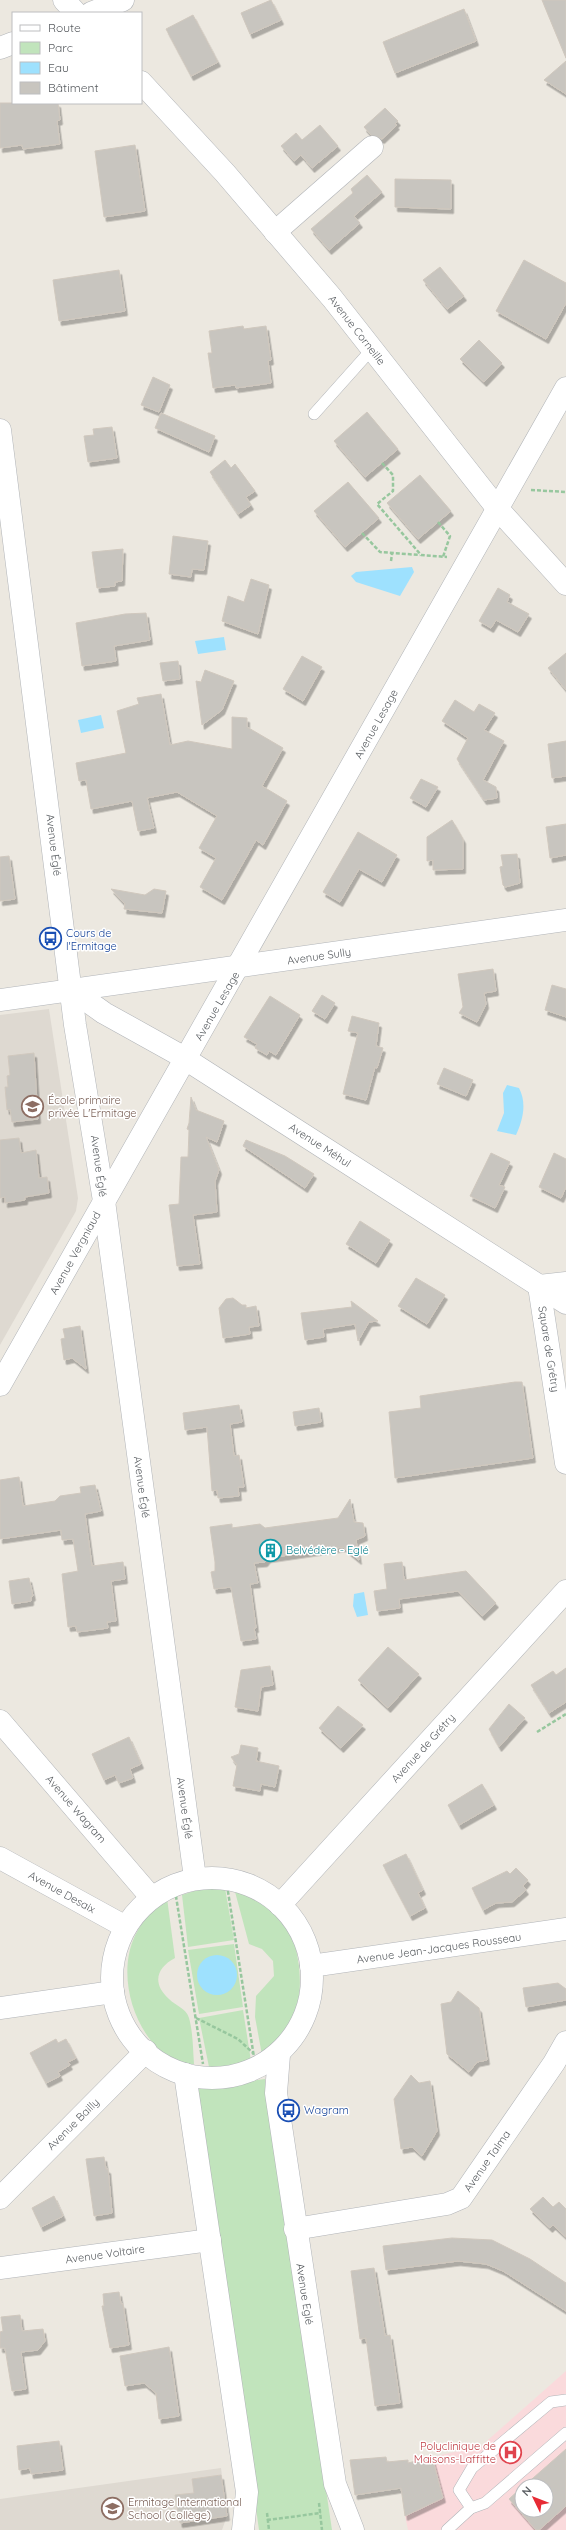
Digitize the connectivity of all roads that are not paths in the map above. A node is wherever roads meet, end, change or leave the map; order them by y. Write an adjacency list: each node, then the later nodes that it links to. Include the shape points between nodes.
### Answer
1 (64, 0): 3 (street)
2 (123, 0): 4 (street)
3 (75, 12)
4 (93, 12)
5 (12, 43): 6 (street)
6 (0, 48)
7 (142, 83): 9 (street, Avenue Corneille, via 225,172)
8 (372, 147): 9 (street)
9 (275, 232): 10 (street, Avenue Corneille)
10 (372, 349): 12 (lane); 14 (street, Avenue Corneille)
11 (566, 388): 14 (street, Avenue Lesage)
12 (314, 414)
13 (0, 430): 15 (street, Avenue Églé)
14 (497, 508): 16 (street, Avenue Corneille); 18 (street, Avenue Lesage)
15 (6, 514): 19 (street, Avenue Églé)
16 (566, 584)
17 (566, 920): 18 (street, Avenue Sully)
18 (239, 967): 19 (street, Avenue Sully); 21 (street, Avenue Lesage)
19 (73, 991): 20 (street, Avenue Sully); 21 (street, Avenue Méhul, via 104,1013); 22 (street, Avenue Églé, via 75,1025)
20 (0, 1000)
21 (186, 1059): 22 (street, Avenue Vergniaud); 23 (street, Avenue Méhul)
22 (104, 1201): 25 (street, Avenue Vergniaud); 30 (street, Avenue Églé)
23 (539, 1286): 24 (street, Avenue Méhul); 26 (street, Square de Grétry)
24 (566, 1300)
25 (0, 1385)
26 (566, 1463)
27 (566, 1591): 32 (street, Avenue de Grétry)
28 (0, 1721): 31 (street, Avenue Wagram)
29 (0, 1858): 33 (street, Avenue Desaix)
30 (195, 1878): 31 (street, via 174,1884); 32 (street, via 226,1879 255,1888)
31 (151, 1897): 33 (street, via 136,1910)
32 (280, 1905): 35 (street, via 301,1933)
33 (124, 1926): 36 (street, via 112,1958)
34 (566, 1929): 35 (street, Avenue Jean-Jacques Rousseau)
35 (311, 1966): 40 (street, via 310,1999 299,2029)
36 (113, 1992): 37 (street); 39 (street, via 126,2026)
37 (0, 2008)
38 (566, 2042): 43 (street, Avenue Talma, via 461,2198 447,2204)
39 (146, 2051): 41 (street); 42 (street, Avenue Bailly)
40 (279, 2055): 41 (street); 43 (street, Avenue Eglé, via 276,2093)
41 (195, 2075): 44 (street)
42 (0, 2198)
43 (295, 2229): 50 (street, Avenue Eglé, via 335,2484)
44 (210, 2240): 45 (street, Avenue Voltaire); 49 (street)
45 (0, 2268)
46 (566, 2400): 48 (lane, via 551,2402 472,2468 459,2490)
47 (566, 2434): 48 (lane, via 486,2503)
48 (471, 2508): 51 (lane)
49 (252, 2525)
50 (353, 2530)
51 (447, 2530)

